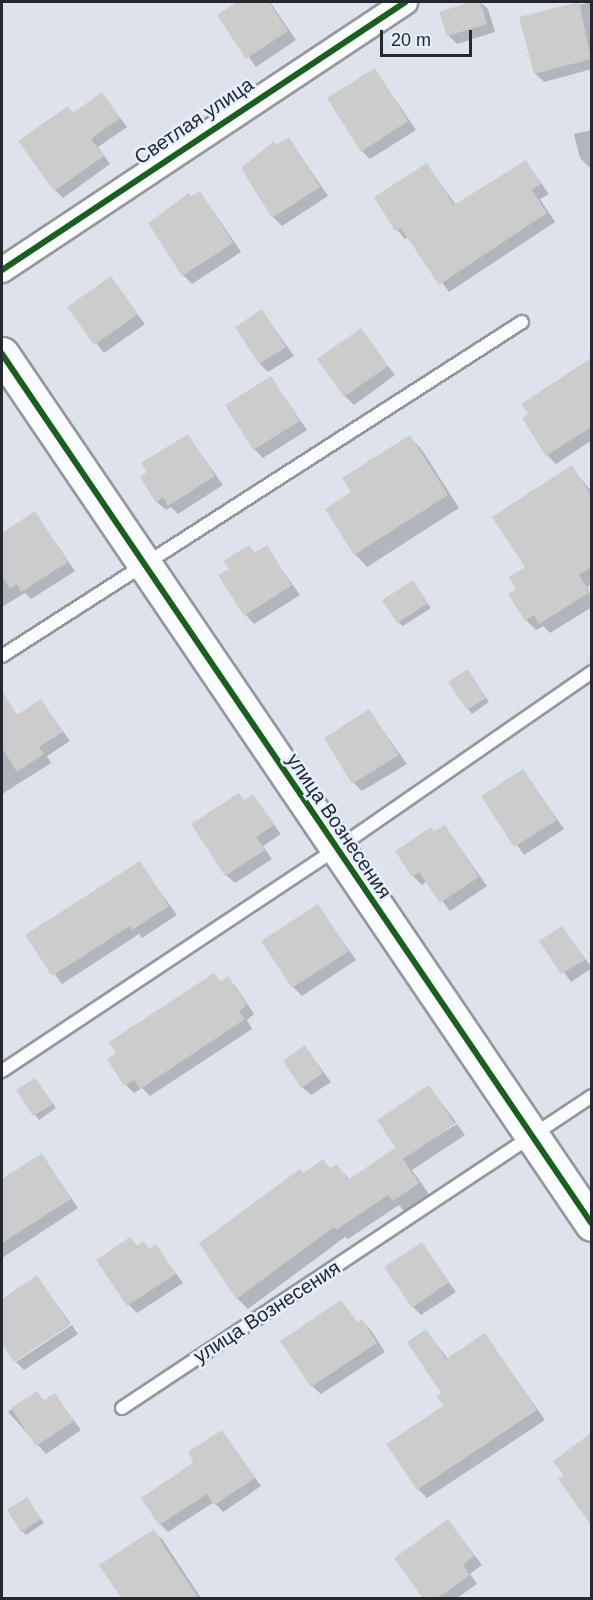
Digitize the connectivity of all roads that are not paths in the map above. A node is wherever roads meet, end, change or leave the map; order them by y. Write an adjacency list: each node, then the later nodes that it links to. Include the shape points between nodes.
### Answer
1 (405, 2): 2 (street, Светлая улица)
2 (2, 270)
3 (522, 322): 5 (lane)
4 (2, 354): 5 (street, улица Вознесения)
5 (142, 563): 6 (lane); 8 (street, улица Вознесения)
6 (2, 656)
7 (591, 672): 8 (lane, улица Вознесения)
8 (335, 850): 9 (lane, улица Вознесения); 11 (street, улица Вознесения)
9 (2, 1071)
10 (591, 1096): 11 (lane, улица Вознесения)
11 (532, 1137): 12 (street, улица Вознесения); 13 (lane, улица Вознесения)
12 (591, 1224)
13 (122, 1408)

